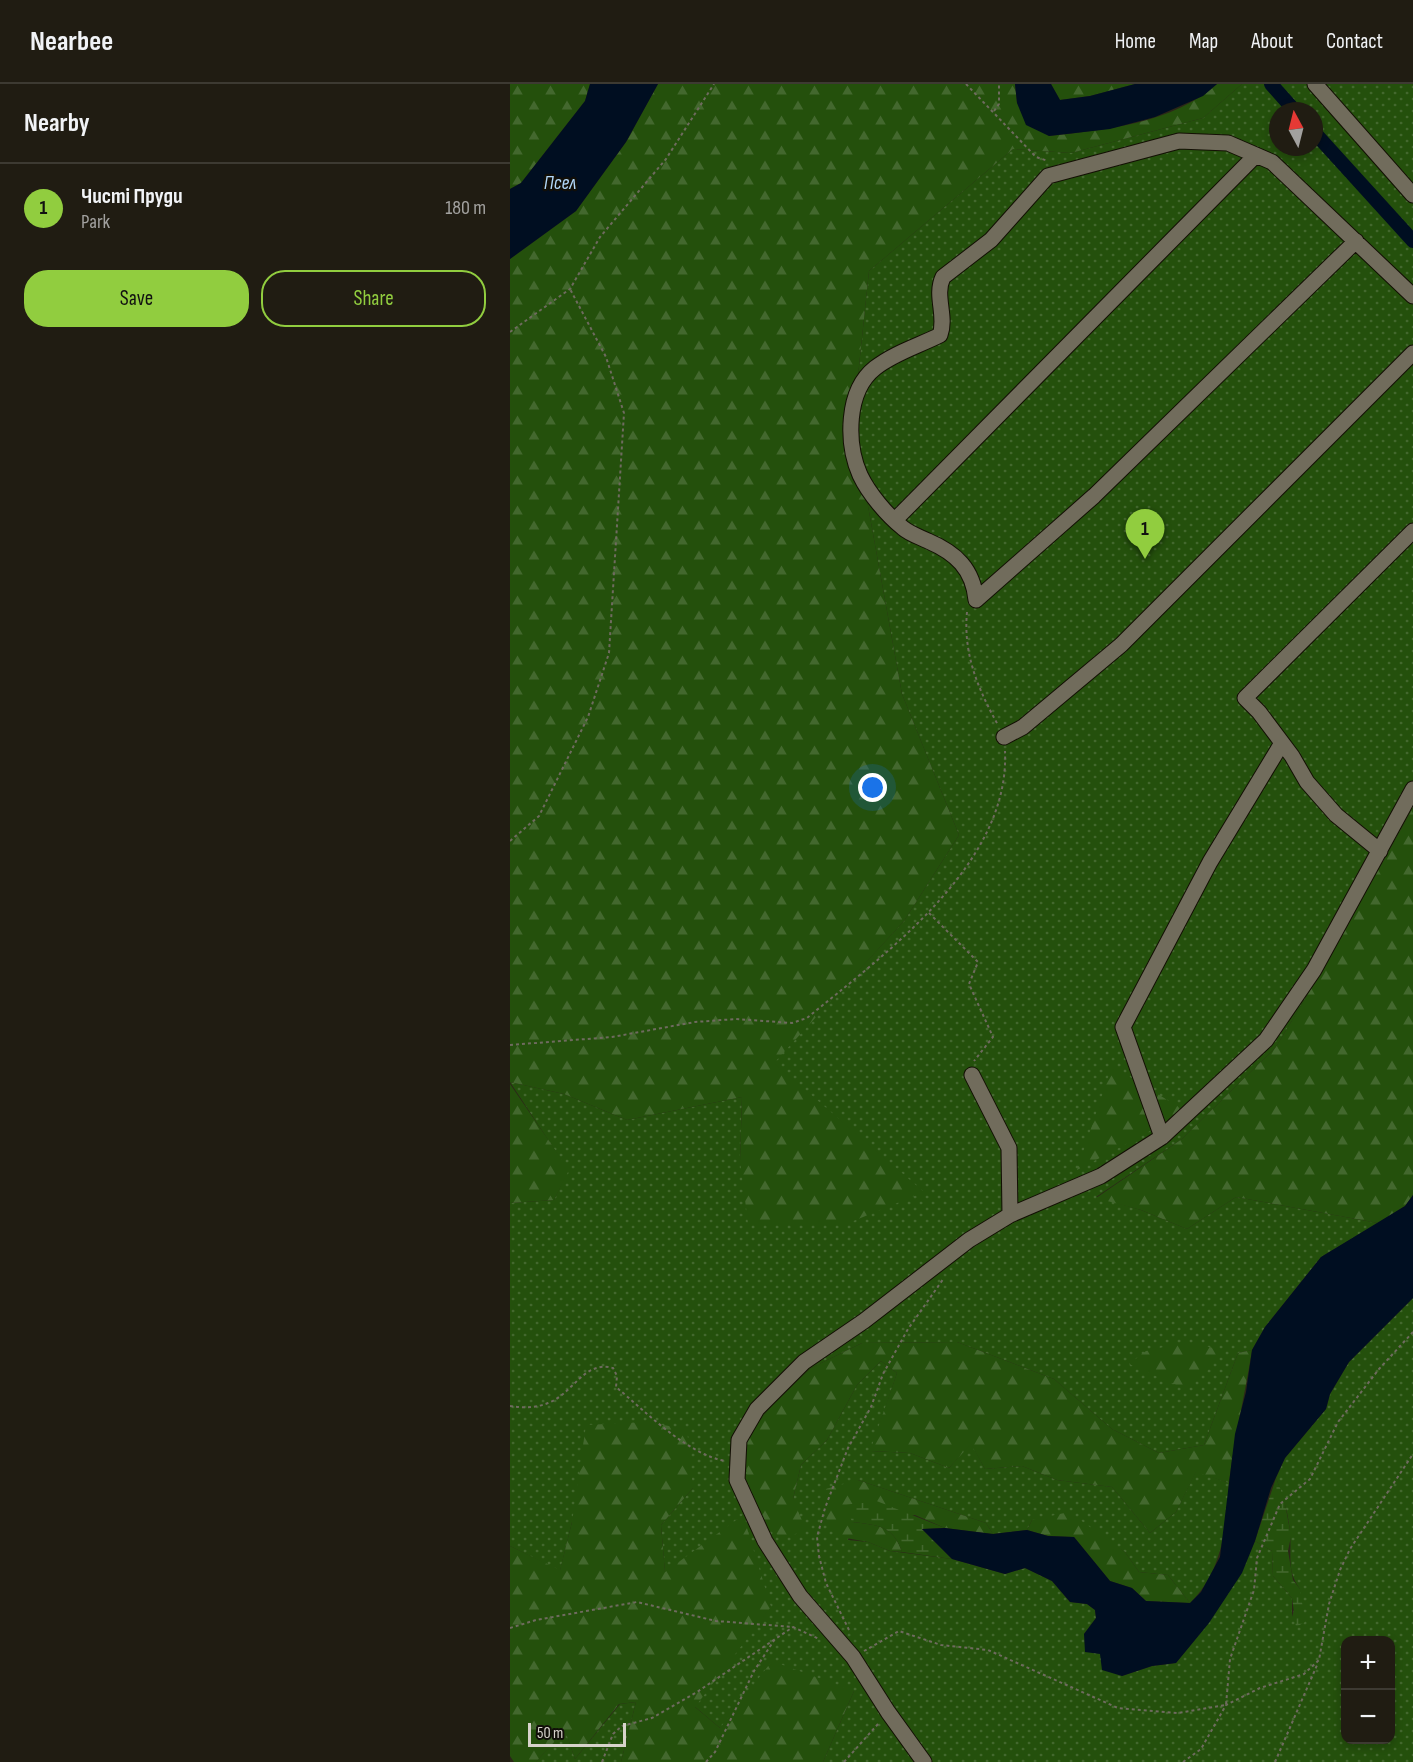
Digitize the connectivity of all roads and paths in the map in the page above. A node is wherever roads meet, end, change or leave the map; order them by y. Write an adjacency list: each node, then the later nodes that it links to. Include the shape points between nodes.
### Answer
1 (714, 84): 10 (path, via 666,159 600,237)
2 (966, 84): 5 (path)
3 (999, 84): 5 (path, via 999,104)
4 (1315, 84): 8 (street)
5 (994, 111): 7 (path, via 1036,157)
6 (1256, 155): 7 (street, via 1228,143 1179,141); 9 (street, via 1272,162); 14 (street)
7 (1069, 170): 14 (street, via 1048,176 991,240 943,277 939,286 943,326 940,335 885,362 870,372 860,386 853,401 852,421 857,463 861,477)
8 (1413, 195)
9 (1356, 240): 11 (street); 16 (street, via 1094,496)
10 (570, 289): 12 (path); 20 (path, via 606,357 624,413 609,653 588,717 539,816)
11 (1413, 296)
12 (510, 332)
13 (1413, 352): 17 (street, via 1121,645 1023,727)
14 (895, 520): 16 (street, via 905,530 955,554 970,577)
15 (1413, 531): 18 (street, via 1245,698)
16 (976, 600): 17 (path, via 967,610 968,653 974,678)
17 (1004, 736): 22 (path, via 1005,764 989,830)
18 (1282, 743): 21 (street, via 1307,782 1336,815); 25 (street, via 1210,862 1123,1027)
19 (1413, 789): 21 (street)
20 (510, 840)
21 (1380, 851): 25 (street, via 1314,970 1266,1040)
22 (928, 912): 23 (path, via 893,948 807,1018 792,1023 736,1019 695,1022 612,1037); 24 (path, via 978,962 969,984 993,1037 971,1064)
23 (510, 1045)
24 (972, 1076): 26 (street, via 1009,1148)
25 (1162, 1137): 26 (street, via 1101,1176)
26 (1010, 1215): 31 (street, via 969,1240 804,1362 757,1408 739,1440)
27 (950, 1269): 34 (path, via 908,1329 883,1374 825,1508 817,1537 819,1556 826,1583)
28 (1413, 1332): 39 (path, via 1338,1422 1310,1479 1280,1504 1257,1558 1254,1590 1230,1659)
29 (510, 1406): 31 (path, via 550,1403 588,1371 602,1365 613,1368 616,1388 698,1451 713,1459)
30 (1413, 1454): 38 (path, via 1340,1570)
31 (738, 1462): 37 (street, via 737,1480 765,1541 800,1596)
32 (793, 1627): 33 (path, via 716,1621 637,1602); 35 (path); 36 (path)
33 (510, 1628)
34 (849, 1631)
35 (775, 1638): 41 (path, via 652,1718 622,1726 613,1734); 42 (path)
36 (823, 1642)
37 (853, 1657): 39 (path, via 899,1630 941,1645 988,1650 1118,1708 1178,1713); 44 (street)
38 (1319, 1660): 39 (path, via 1304,1674 1260,1688); 46 (path)
39 (1226, 1705): 45 (path, via 1201,1749)
40 (881, 1721): 43 (path)
41 (602, 1762)
42 (706, 1762)
43 (844, 1762)
44 (924, 1762)
45 (1183, 1762)
46 (1275, 1762)

